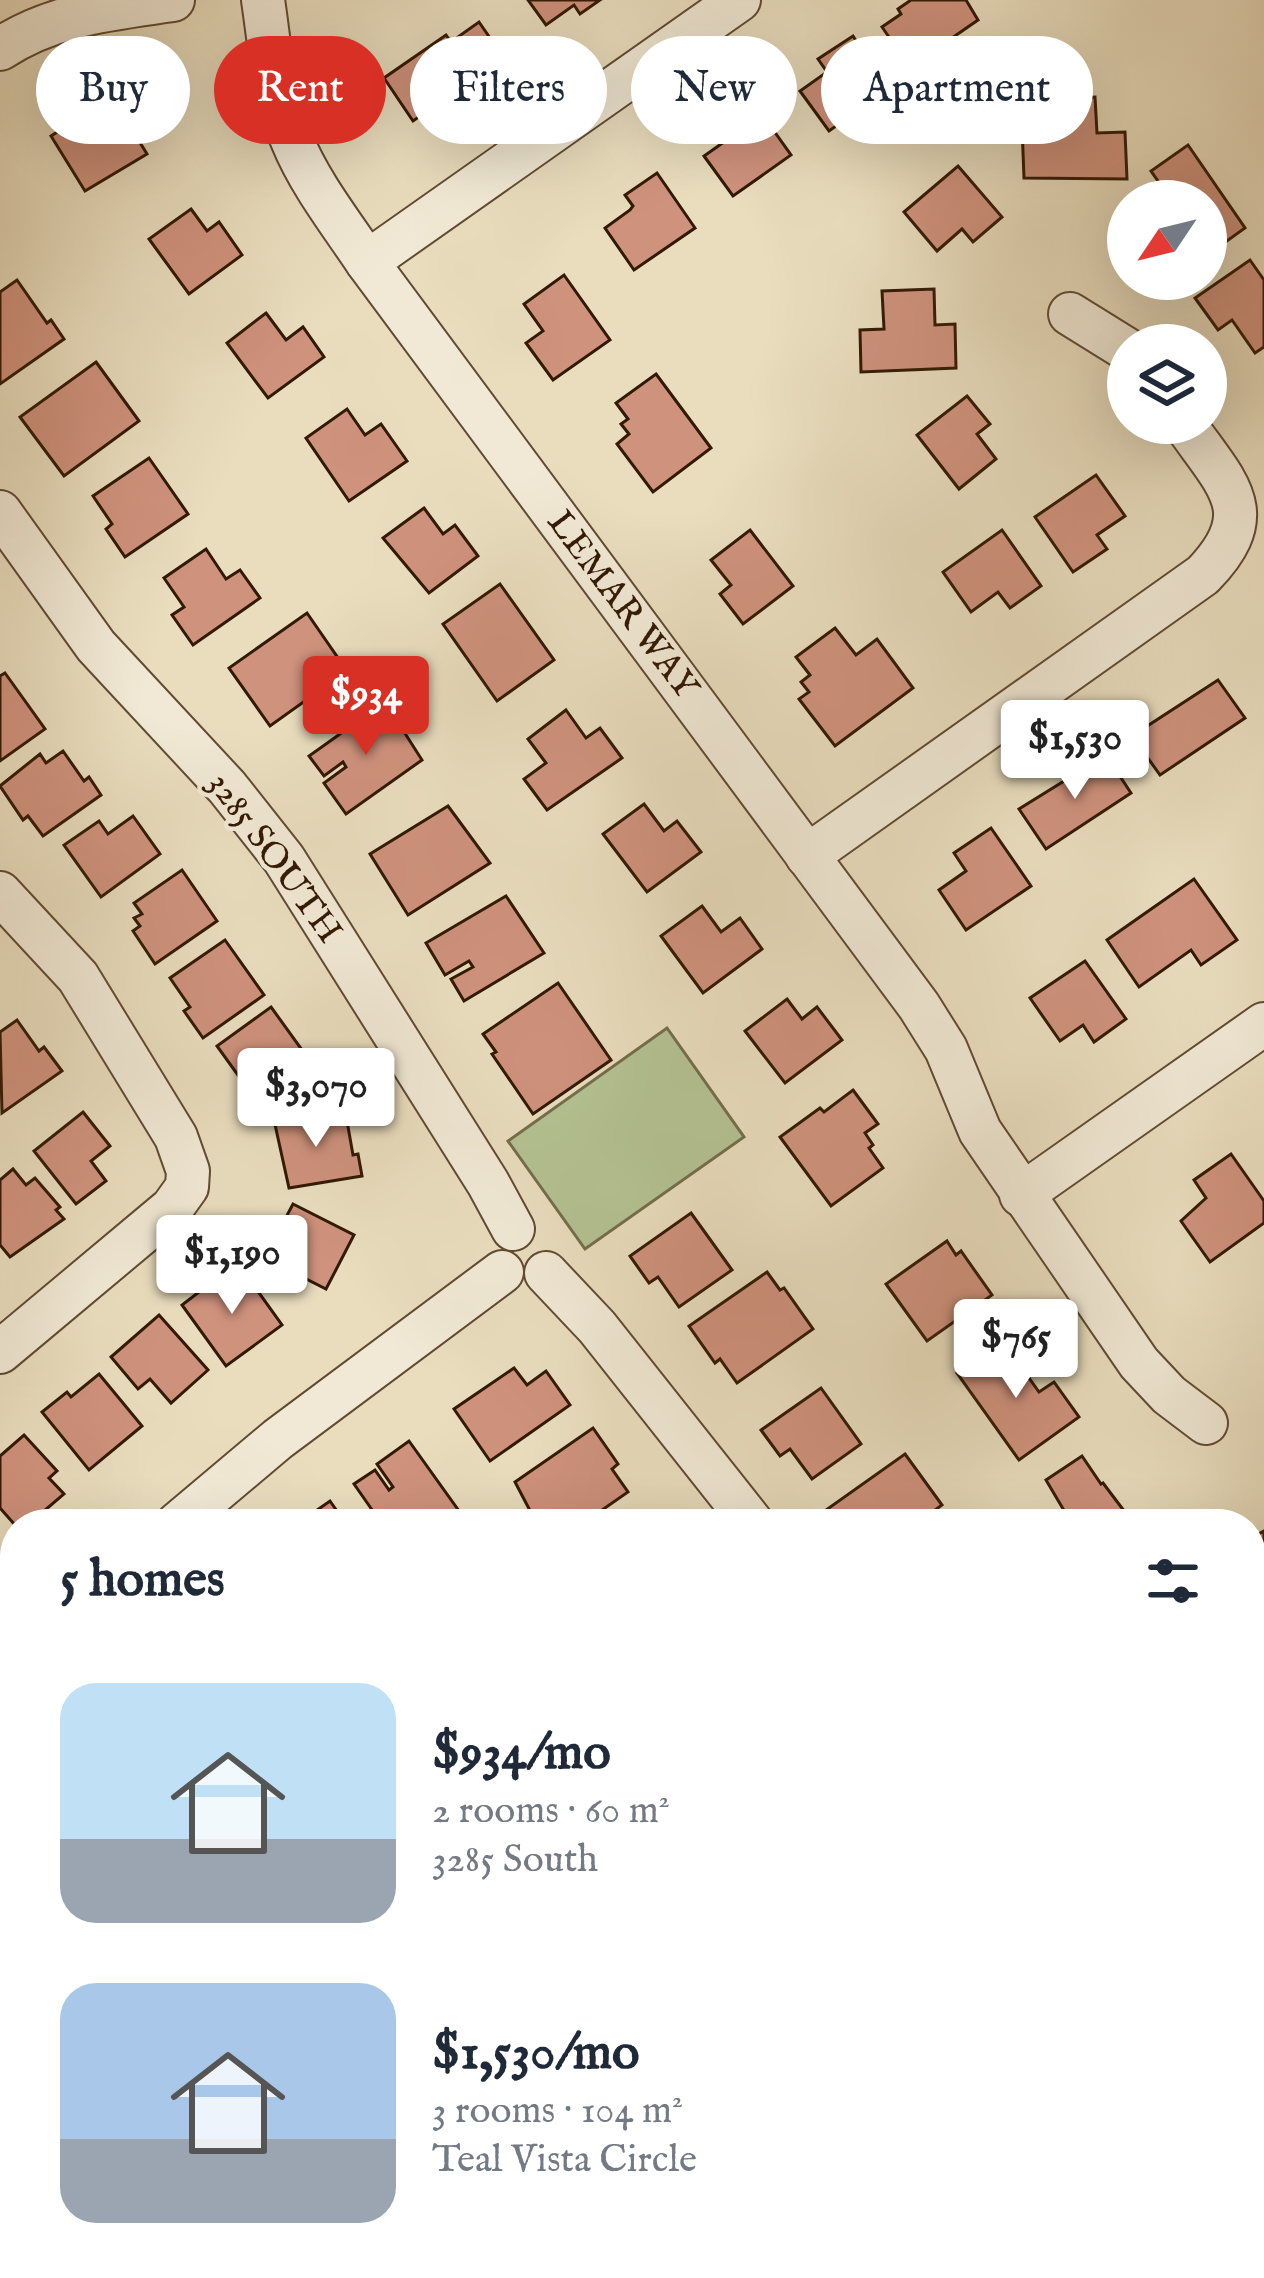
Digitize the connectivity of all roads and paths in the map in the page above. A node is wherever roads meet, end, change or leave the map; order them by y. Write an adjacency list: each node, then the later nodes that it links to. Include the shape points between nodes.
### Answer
1 (173, 0): 4 (street, via 83,12)
2 (263, 0): 5 (street, LEMAR WAY, via 290,138)
3 (739, 0): 5 (street)
4 (0, 49)
5 (367, 262): 10 (street, LEMAR WAY)
6 (1070, 314): 7 (street)
7 (1107, 337)
8 (1199, 444): 10 (street, via 1241,514 1227,554)
9 (0, 512): 14 (street, 3285 SOUTH, via 97,646 284,859)
10 (807, 856): 13 (street, LEMAR WAY, via 946,1049 980,1131)
11 (0, 893): 17 (street, via 78,977 176,1137 188,1171 172,1208)
12 (1264, 1024): 13 (street)
13 (1021, 1195): 18 (street, LEMAR WAY, via 1139,1363)
14 (513, 1228): 15 (street, via 497,1248); 16 (street, via 547,1238)
15 (502, 1272): 16 (street, via 524,1283); 19 (street)
16 (545, 1274): 20 (street)
17 (0, 1352)
18 (1206, 1423)
19 (195, 1509)
20 (741, 1509)

